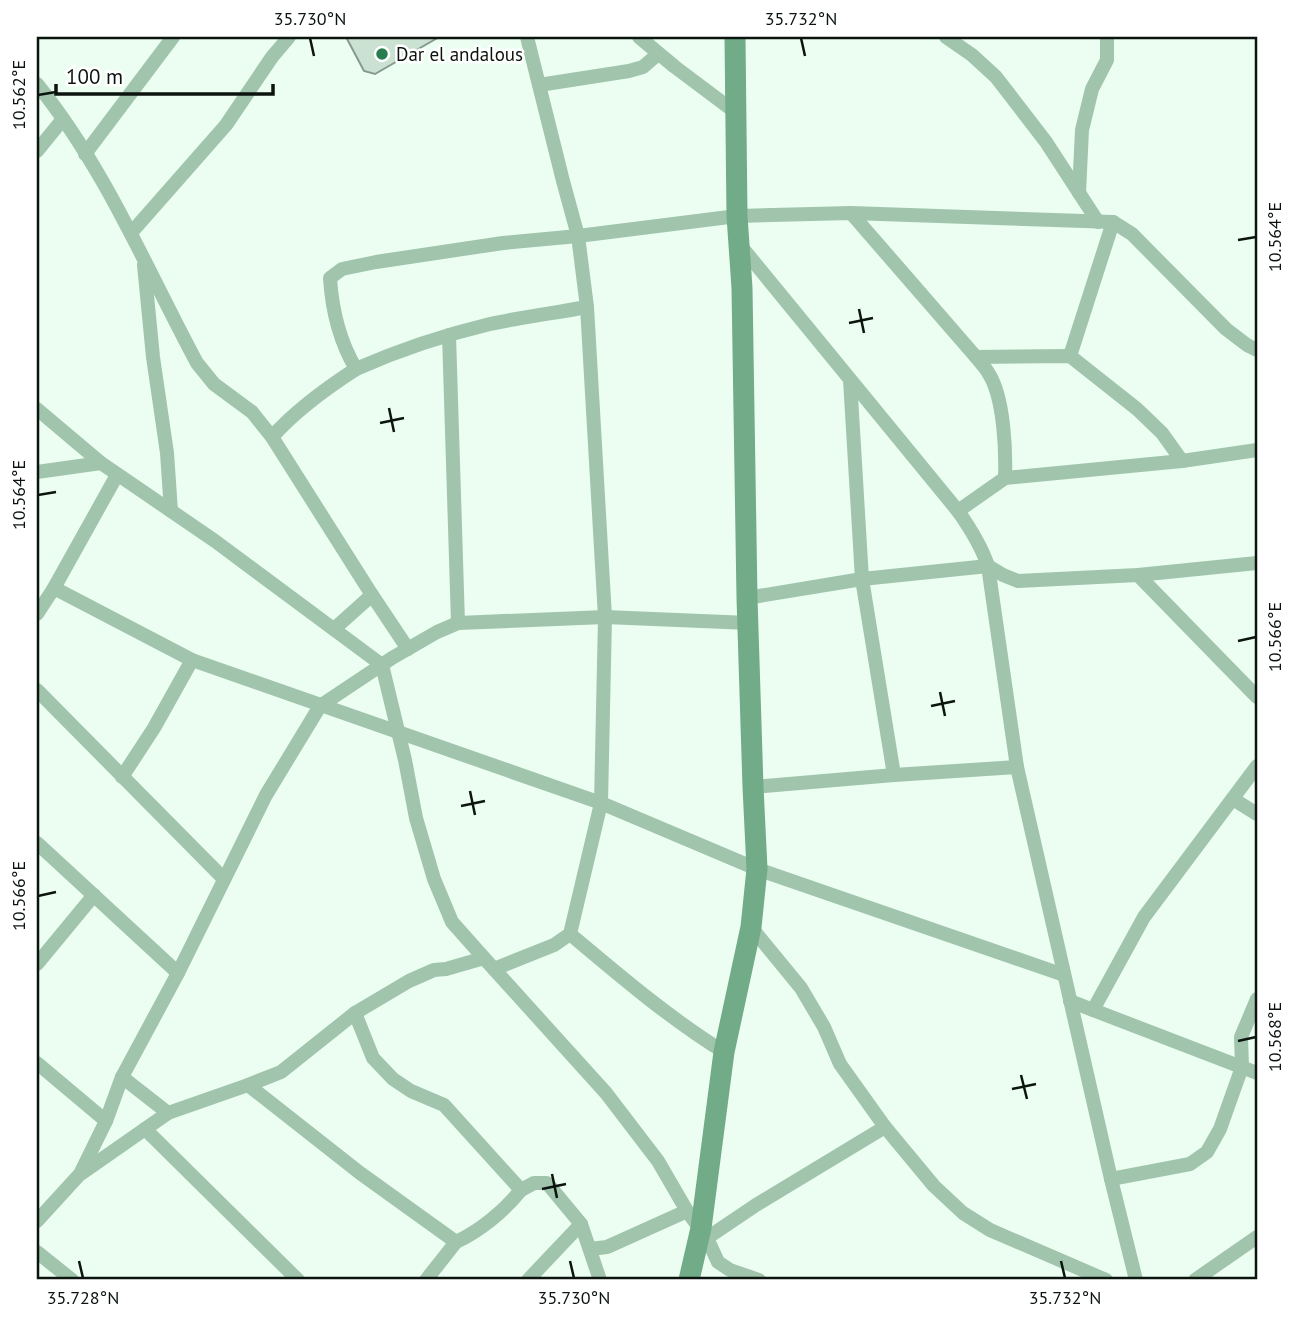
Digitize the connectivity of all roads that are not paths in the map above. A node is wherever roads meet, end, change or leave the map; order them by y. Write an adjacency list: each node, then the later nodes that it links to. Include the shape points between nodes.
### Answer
1 (173, 37): 14 (street)
2 (289, 37): 20 (street, via 226,124)
3 (527, 37): 10 (street)
4 (639, 37): 8 (street)
5 (735, 37): 11 (street)
6 (946, 37): 15 (street, via 996,77)
7 (1107, 37): 15 (street, via 1107,60 1092,89 1082,130)
8 (658, 54): 10 (street, via 643,67 629,71); 11 (street)
9 (37, 84): 12 (street)
10 (539, 85): 21 (street)
11 (735, 112): 17 (street)
12 (63, 119): 13 (street); 14 (street)
13 (37, 151)
14 (85, 154): 20 (street)
15 (1079, 193): 18 (street)
16 (851, 213): 17 (street); 18 (street); 27 (street)
17 (737, 216): 21 (street); 22 (street)
18 (1098, 222): 19 (street)
19 (1113, 222): 26 (street, via 1132,234 1226,329); 28 (street)
20 (131, 233): 23 (street)
21 (578, 236): 24 (street); 29 (street, via 342,269 330,278 333,307)
22 (739, 244): 30 (street); 47 (street)
23 (143, 256): 32 (street, via 197,363 214,384 252,412); 39 (street)
24 (587, 307): 25 (street); 49 (street)
25 (449, 335): 29 (street); 50 (street)
26 (1257, 350)
27 (976, 356): 28 (street); 38 (street, via 990,376 999,402)
28 (1070, 356): 34 (street, via 1137,409)
29 (356, 369): 32 (street, via 295,412)
30 (850, 380): 40 (street); 44 (street)
31 (37, 409): 35 (street)
32 (272, 437): 46 (street)
33 (1257, 450): 34 (street)
34 (1182, 461): 38 (street)
35 (101, 463): 36 (street); 37 (street)
36 (37, 472)
37 (117, 475): 39 (street); 45 (street)
38 (1005, 478): 40 (street)
39 (171, 511): 52 (street)
40 (958, 511): 42 (street)
41 (1257, 562): 43 (street)
42 (988, 566): 43 (street, via 1018,581); 44 (street); 61 (street)
43 (1138, 575): 57 (street)
44 (862, 579): 47 (street); 62 (street)
45 (54, 588): 48 (street); 54 (street)
46 (372, 595): 52 (street); 53 (street)
47 (747, 598): 51 (street)
48 (37, 614)
49 (605, 617): 50 (street); 51 (street); 66 (street)
50 (458, 623): 53 (street)
51 (749, 623): 64 (street)
52 (334, 629): 55 (street)
53 (408, 649): 55 (street)
54 (192, 660): 58 (street); 63 (street)
55 (382, 665): 58 (street); 59 (street)
56 (37, 690): 63 (street)
57 (1257, 697)
58 (320, 706): 59 (street); 70 (street, via 266,795)
59 (397, 732): 66 (street); 75 (street, via 415,818 434,879 452,922)
60 (1257, 766): 65 (street)
61 (1017, 767): 62 (street); 77 (street)
62 (894, 775): 64 (street)
63 (122, 776): 70 (street)
64 (753, 787): 69 (street)
65 (1233, 799): 67 (street); 80 (street, via 1144,917)
66 (601, 803): 69 (street); 73 (street)
67 (1257, 814)
68 (37, 843): 71 (street)
69 (757, 869): 72 (street); 77 (street)
70 (224, 879): 76 (street)
71 (93, 895): 74 (street); 76 (street)
72 (751, 927): 82 (street); 90 (street, via 801,988 840,1064)
73 (570, 934): 75 (street, via 554,945); 82 (street, via 672,1017)
74 (37, 964)
75 (489, 964): 81 (street, via 434,970); 95 (street, via 606,1093 658,1161)
76 (178, 973): 86 (street)
77 (1064, 975): 79 (street)
78 (1257, 999): 84 (street, via 1241,1037)
79 (1070, 1001): 80 (street); 93 (street)
80 (1093, 1010): 84 (street)
81 (355, 1013): 87 (street, via 281,1072); 94 (street, via 373,1058 411,1091 444,1105)
82 (724, 1052): 98 (street)
83 (37, 1063): 89 (street)
84 (1242, 1067): 85 (street); 93 (street, via 1207,1152 1190,1164)
85 (1257, 1073)
86 (122, 1077): 88 (street); 89 (street)
87 (248, 1085): 88 (street); 100 (street)
88 (168, 1113): 91 (street)
89 (106, 1121): 92 (street)
90 (885, 1127): 98 (street); 110 (street, via 963,1213 990,1230)
91 (145, 1129): 92 (street); 104 (street)
92 (80, 1174): 96 (street)
93 (1111, 1179): 111 (street)
94 (521, 1191): 97 (street, via 534,1183 547,1183); 100 (street)
95 (687, 1211): 98 (street); 101 (street, via 607,1247)
96 (37, 1221)
97 (581, 1223): 101 (street); 106 (street)
98 (704, 1233): 108 (street); 109 (street, via 718,1262)
99 (1257, 1237): 112 (street)
100 (456, 1242): 105 (street)
101 (590, 1249): 107 (street)
102 (37, 1251): 103 (street)
103 (72, 1280)
104 (298, 1280)
105 (426, 1280)
106 (528, 1280)
107 (600, 1280)
108 (689, 1280)
109 (759, 1280)
110 (1106, 1280)
111 (1136, 1280)
112 (1195, 1280)

